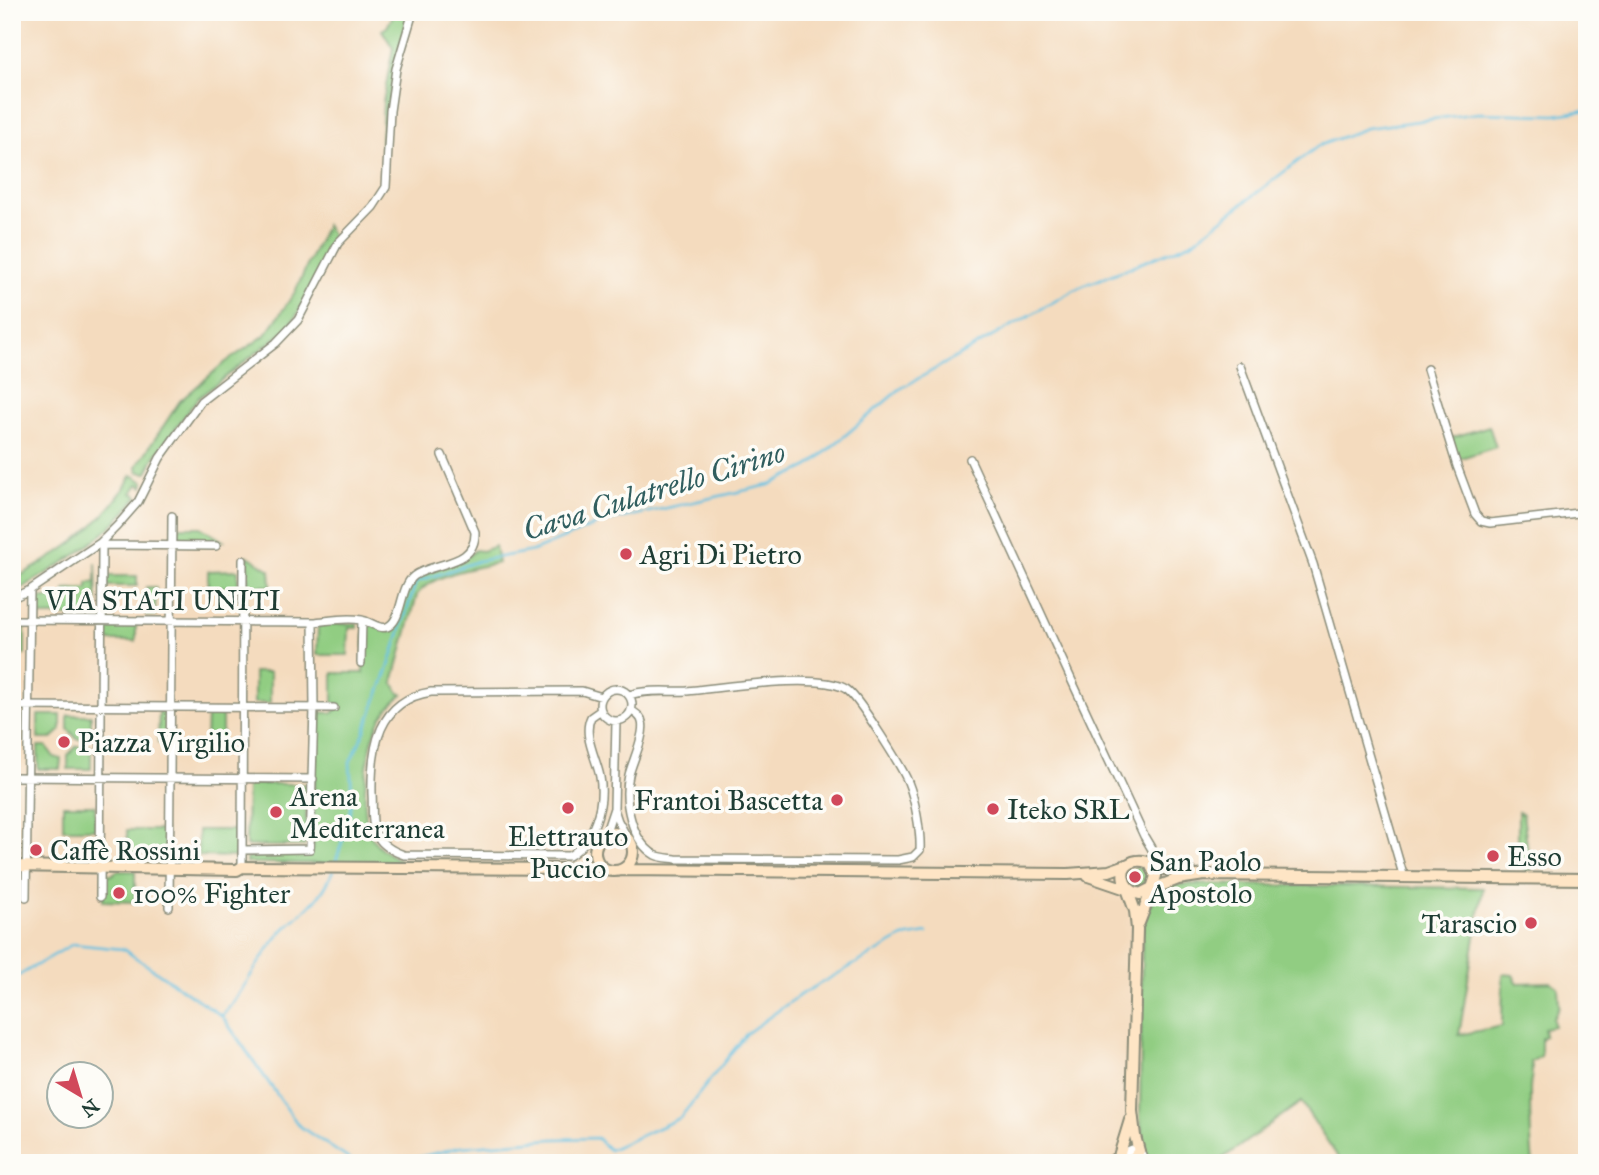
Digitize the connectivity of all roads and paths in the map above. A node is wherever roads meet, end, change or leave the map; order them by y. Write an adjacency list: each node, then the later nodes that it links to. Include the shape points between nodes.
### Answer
1 (413, 12): 8 (street, via 396,69 388,126 388,179 382,195 338,243 290,331 201,401 160,458 138,502)
2 (1240, 366): 59 (street, via 1313,564)
3 (1427, 369): 6 (street, via 1457,466 1481,522)
4 (442, 455): 16 (street, VIA STATI UNITI, via 475,532 474,544 459,559 411,578 396,619 388,627)
5 (970, 459): 41 (street)
6 (1587, 512)
7 (172, 516): 9 (street)
8 (101, 544): 9 (street); 12 (street); 17 (street)
9 (172, 546): 10 (street); 18 (street)
10 (216, 546)
11 (243, 560): 19 (street)
12 (30, 590): 13 (street); 15 (street)
13 (12, 598)
14 (12, 620): 15 (street, VIA STATI UNITI)
15 (30, 620): 17 (street, VIA STATI UNITI); 25 (street)
16 (362, 620): 20 (street, VIA STATI UNITI); 21 (street)
17 (101, 621): 18 (street, VIA STATI UNITI); 26 (street)
18 (172, 621): 19 (street, VIA STATI UNITI); 27 (street)
19 (242, 621): 20 (street, VIA STATI UNITI); 28 (street)
20 (313, 622): 29 (street)
21 (361, 663)
22 (629, 695): 23 (street, via 615,689); 32 (street); 32 (street, via 788,682 844,687 861,706 908,783 920,850 898,860 676,859 656,855 637,833 629,810 628,777 643,726)
23 (602, 697): 31 (street); 31 (street, via 582,691 431,692 401,701 384,723 373,756 374,831 385,846 404,855 569,856 585,843 600,802 600,775 588,730 590,717)
24 (12, 706): 25 (street)
25 (29, 706): 26 (street); 35 (street)
26 (101, 706): 27 (street); 36 (street)
27 (171, 707): 28 (street); 37 (street)
28 (242, 708): 29 (street); 38 (street)
29 (314, 708): 30 (street); 39 (street)
30 (334, 708)
31 (601, 710): 33 (street)
32 (631, 710): 33 (street)
33 (616, 722): 40 (street)
34 (12, 777): 35 (street)
35 (28, 777): 36 (street); 46 (street)
36 (100, 778): 37 (street); 48 (street)
37 (170, 778): 38 (street); 49 (street)
38 (242, 779): 39 (street); 44 (street)
39 (313, 779): 44 (street, via 310,849)
40 (614, 808): 42 (street); 43 (street)
41 (1144, 836): 47 (street, via 1144,849); 50 (street)
42 (601, 839): 43 (main road, via 615,833); 53 (main road, via 583,859); 54 (main road, via 595,855)
43 (631, 846): 55 (main road, via 629,862); 56 (main road, via 643,863)
44 (242, 850): 52 (street)
45 (12, 860): 46 (main road)
46 (27, 863): 48 (main road); 51 (main road); 63 (street)
47 (1132, 863): 50 (main road); 57 (main road, via 1109,871); 61 (main road, via 1123,874)
48 (100, 864): 49 (main road); 64 (street)
49 (170, 865): 52 (main road); 65 (street)
50 (1154, 865): 58 (main road); 62 (main road)
51 (12, 866)
52 (242, 867): 53 (main road)
53 (561, 868): 54 (main road)
54 (603, 868): 55 (main road)
55 (620, 870): 56 (main road)
56 (662, 870): 57 (main road)
57 (1068, 874): 61 (main road, via 1096,877)
58 (1204, 875): 59 (main road); 62 (main road)
59 (1404, 878): 60 (main road)
60 (1587, 879)
61 (1127, 888): 62 (main road, via 1140,894); 66 (main road)
62 (1152, 888): 66 (main road)
63 (26, 897)
64 (100, 898)
65 (169, 907)
66 (1137, 929): 67 (main road)
67 (1132, 1111): 68 (main road); 69 (main road)
68 (1139, 1151): 69 (main road); 70 (street)
69 (1117, 1161)
70 (1145, 1163)

